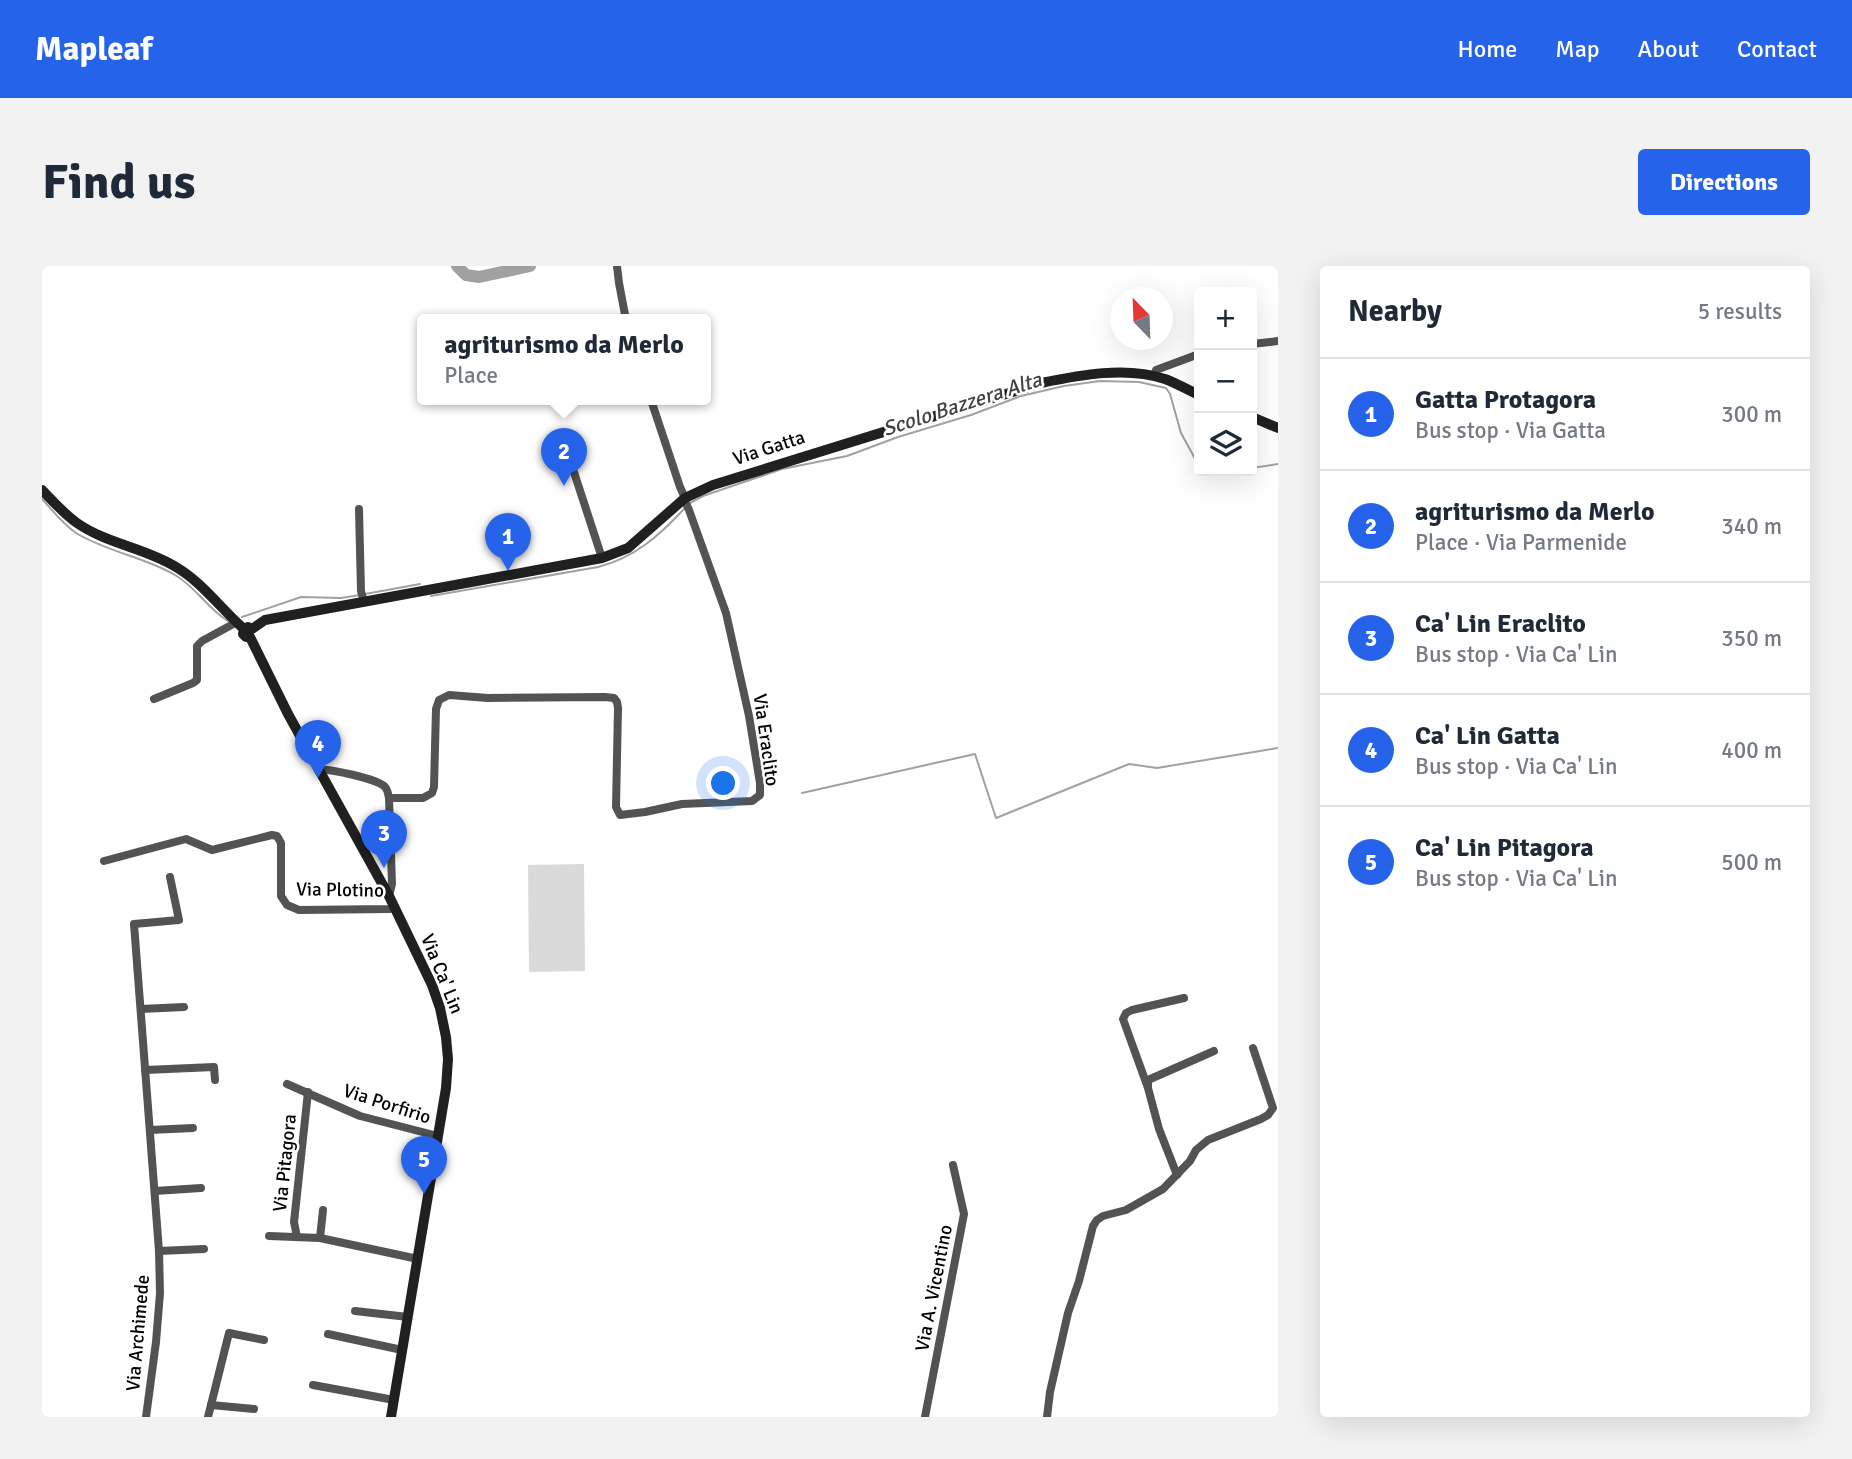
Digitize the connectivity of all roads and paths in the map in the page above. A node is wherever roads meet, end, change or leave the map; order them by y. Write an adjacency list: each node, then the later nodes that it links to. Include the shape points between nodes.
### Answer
1 (617, 266): 2 (street)
2 (625, 314)
3 (1278, 341): 4 (street)
4 (1257, 343)
5 (1194, 356): 6 (street, via 1156,370)
6 (1154, 376): 7 (street, Via Gatta); 13 (street, Via Gatta, via 1101,374 1041,383 764,468)
7 (1194, 393)
8 (653, 405): 13 (street)
9 (1257, 419): 10 (street)
10 (1278, 428)
11 (570, 460): 15 (street)
12 (42, 490): 17 (street, Via Ca' Lin, via 79,525 182,570)
13 (685, 499): 15 (street, Via Gatta, via 640,540); 20 (street, Via Eraclito, via 731,633 754,743 761,789 758,797 620,815 616,807 618,708 614,698 449,695 439,700 436,709 432,793 423,798)
14 (359, 509): 16 (street)
15 (602, 558): 16 (street, Via Gatta)
16 (363, 598): 17 (street, Via Gatta, via 265,620)
17 (246, 629): 18 (street, via 202,641 197,646 198,677); 19 (street, Via Ca' Lin)
18 (154, 699)
19 (318, 770): 20 (street, via 333,769 378,783); 23 (street, Via Ca' Lin)
20 (389, 798): 23 (street)
21 (104, 861): 23 (street, Via Plotino, via 186,839 212,850 272,835 281,843 281,896 287,905 299,909 390,909)
22 (170, 877): 26 (street, Via Archimede, via 179,920 134,924)
23 (391, 901): 36 (street, Via Ca' Lin, via 432,985 445,1027 447,1074)
24 (1184, 998): 32 (street, via 1132,1010 1123,1019)
25 (184, 1007): 26 (street)
26 (141, 1009): 29 (street, Via Archimede)
27 (1254, 1048): 38 (street, via 1273,1108 1261,1119 1208,1140)
28 (1214, 1051): 32 (street, via 1148,1080)
29 (145, 1070): 30 (street, via 214,1067); 35 (street, Via Archimede)
30 (215, 1080)
31 (287, 1084): 33 (street, Via Porfirio)
32 (1148, 1088): 38 (street)
33 (309, 1092): 36 (street, Via Porfirio, via 360,1116); 43 (street, Via Pitagora)
34 (193, 1128): 35 (street)
35 (150, 1130): 40 (street, Via Archimede)
36 (438, 1136): 47 (street, Via Ca' Lin)
37 (953, 1166): 60 (street, Via A. Vicentino, via 964,1214)
38 (1177, 1175): 61 (street, via 1163,1189 1126,1210 1103,1216 1093,1226 1068,1313)
39 (201, 1188): 40 (street)
40 (155, 1191): 46 (street, Via Archimede)
41 (323, 1210): 44 (street)
42 (269, 1236): 43 (street, Via Pitagora)
43 (296, 1237): 44 (street, Via Pitagora)
44 (320, 1238): 47 (street, Via Pitagora)
45 (204, 1249): 46 (street, Via Archimede)
46 (159, 1251): 57 (street, Via Archimede, via 159,1318)
47 (418, 1259): 49 (street, Via Ca' Lin)
48 (355, 1311): 49 (street)
49 (408, 1317): 52 (street, Via Ca' Lin)
50 (328, 1334): 52 (street)
51 (264, 1340): 55 (street, via 229,1333)
52 (402, 1350): 54 (street, Via Ca' Lin)
53 (313, 1385): 54 (street)
54 (394, 1400): 59 (street, Via Ca' Lin)
55 (211, 1405): 56 (street); 58 (street)
56 (253, 1411)
57 (146, 1417)
58 (208, 1417)
59 (391, 1417)
60 (925, 1417)
61 (1047, 1417)

